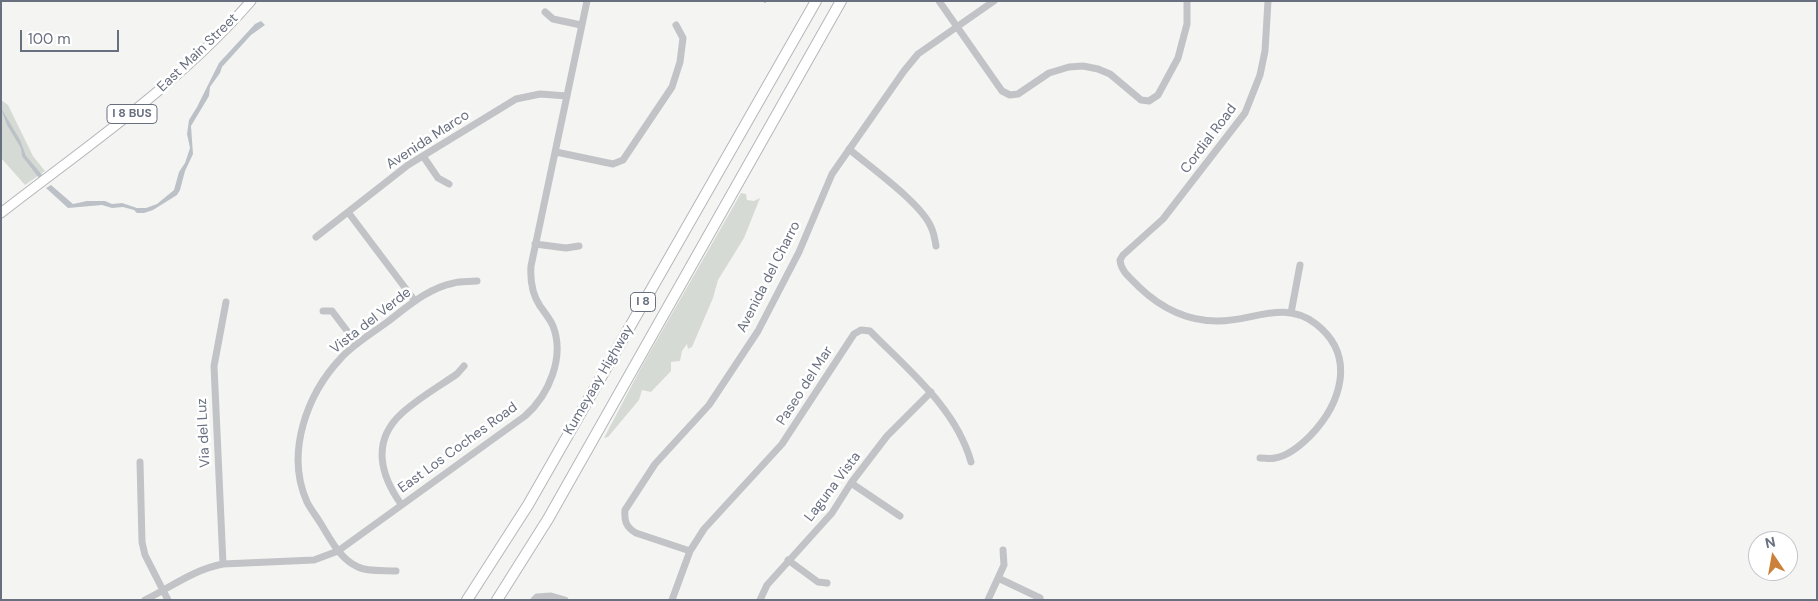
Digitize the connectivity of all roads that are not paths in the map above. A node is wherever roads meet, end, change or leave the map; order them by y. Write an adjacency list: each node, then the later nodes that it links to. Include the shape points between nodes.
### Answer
1 (251, 1): 19 (main road, East Main Street / I 8 BUS, via 177,76 141,107)
2 (587, 1): 10 (street, East Los Coches Road)
3 (816, 1): 52 (highway, Kumeyaay Highway / I 8, via 528,505)
4 (841, 1): 53 (highway, Kumeyaay Highway / I 8, via 548,519)
5 (940, 1): 12 (street)
6 (994, 1): 12 (street, Avenida del Charro)
7 (1187, 1): 12 (street, via 1187,24 1178,58 1158,95 1149,101 1141,100 1110,74 1083,66 1049,73 1018,94 1010,95 1002,91)
8 (1268, 1): 29 (street, Cordial Road, via 1260,75 1245,113 1163,219 1123,254 1120,266 1150,297 1178,314 1217,321 1271,311)
9 (545, 12): 10 (street, via 553,19)
10 (581, 25): 13 (street, East Los Coches Road)
11 (676, 25): 15 (street, via 683,38 672,87 623,160 613,164)
12 (957, 26): 14 (street, Avenida del Charro, via 918,54)
13 (567, 96): 15 (street, East Los Coches Road); 16 (street, Avenida Marco, via 540,94 516,99)
14 (849, 149): 23 (street, via 922,212 932,227); 41 (street, Avenida del Charro, via 832,174 798,252 758,331 709,405 655,464 625,510 629,529)
15 (556, 152): 21 (street, East Los Coches Road)
16 (423, 156): 17 (street, via 438,178); 18 (street, Avenida Marco)
17 (449, 184)
18 (348, 212): 20 (street, Avenida Marco); 26 (street)
19 (1, 213)
20 (316, 238)
21 (535, 244): 22 (street, via 566,248); 37 (street, East Los Coches Road, via 532,286 553,326 557,348 556,364 545,392 525,416)
22 (579, 246)
23 (936, 246)
24 (1300, 265): 29 (street)
25 (477, 281): 26 (street, Vista del Verde, via 442,286)
26 (415, 301): 30 (street, Vista del Verde)
27 (226, 302): 43 (street, Via del Luz, via 214,366)
28 (323, 311): 30 (street, via 332,312)
29 (1291, 313): 33 (street, via 1316,324 1332,342 1338,358 1341,384 1322,424 1306,440 1277,458)
30 (357, 344): 40 (street, Vista del Verde, via 342,356 321,384 307,412 300,442 300,472 308,502)
31 (464, 366): 37 (street, via 401,414 388,433 382,454 384,471 390,488)
32 (930, 392): 35 (street, Paseo del Mar, via 952,420); 36 (street, Laguna Vista, via 886,436); 41 (street, Paseo del Mar, via 870,331 861,330 854,334 782,444 704,529)
33 (1260, 458)
34 (140, 462): 47 (street, via 142,542 145,555)
35 (971, 462)
36 (851, 484): 38 (street); 42 (street, Laguna Vista, via 832,513)
37 (402, 504): 40 (street, East Los Coches Road)
38 (900, 516)
39 (1003, 550): 45 (street, via 1004,565)
40 (338, 551): 43 (street, East Los Coches Road, via 314,560); 44 (street, Vista del Verde, via 359,568)
41 (690, 551): 55 (street, Paseo del Mar)
42 (788, 560): 46 (street, via 818,582); 56 (street, Laguna Vista, via 767,585)
43 (223, 564): 47 (street, East Los Coches Road, via 202,570)
44 (396, 571)
45 (998, 578): 49 (street); 57 (street)
46 (827, 583)
47 (164, 591): 50 (street, East Los Coches Road); 51 (street)
48 (536, 598): 54 (street, via 551,596)
49 (1040, 598)
50 (145, 600)
51 (168, 600)
52 (467, 600)
53 (497, 600)
54 (565, 600)
55 (672, 600)
56 (760, 600)
57 (988, 600)

